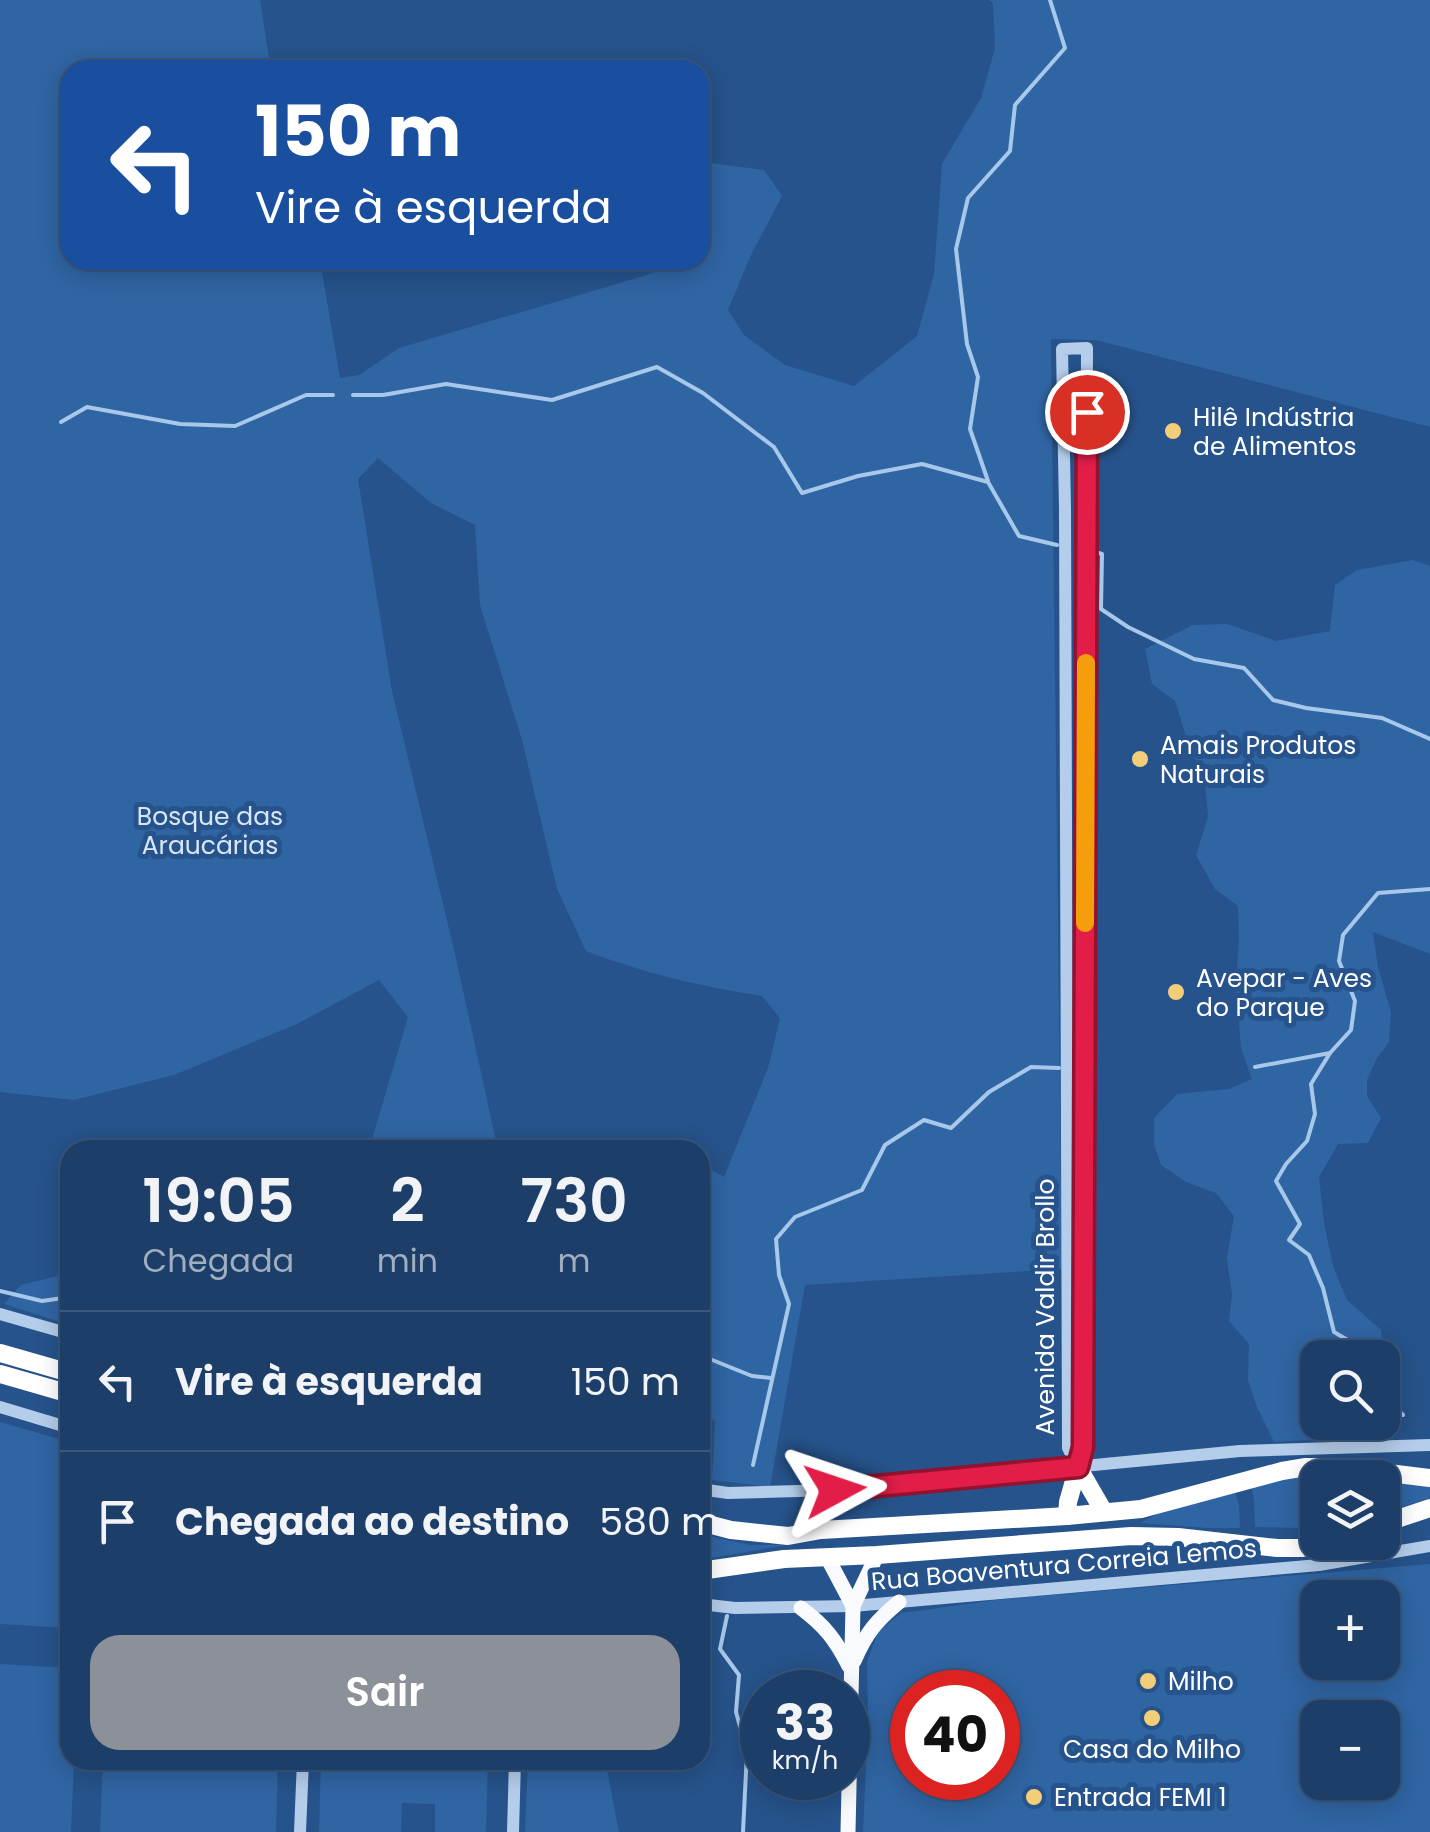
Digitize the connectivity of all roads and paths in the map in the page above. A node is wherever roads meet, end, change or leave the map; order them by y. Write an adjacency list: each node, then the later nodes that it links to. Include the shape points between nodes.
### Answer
1 (0, 1314): 2 (street)
2 (60, 1331)
3 (0, 1352): 4 (highway)
4 (60, 1369)
5 (0, 1374): 6 (highway)
6 (60, 1391)
7 (0, 1407): 8 (street)
8 (60, 1425)
9 (1430, 1445): 10 (street, via 1240,1451)
10 (1078, 1467): 10 (street, Avenida Valdir Brollo, via 1083,1447 1087,348 1062,349 1068,1448); 14 (street, via 835,1490); 16 (highway); 17 (highway)
11 (1300, 1471): 16 (highway)
12 (1400, 1476): 13 (highway)
13 (1430, 1478)
14 (710, 1490)
15 (1430, 1508): 18 (highway)
16 (1104, 1512): 17 (highway)
17 (1066, 1516): 19 (highway, via 788,1536)
18 (1400, 1518)
19 (710, 1525)
20 (1430, 1546): 25 (street, Rua Boaventura Correia Lemos, via 1319,1564)
21 (1300, 1548): 22 (highway, via 1131,1536)
22 (877, 1555): 23 (highway); 27 (main road)
23 (827, 1557): 24 (highway); 27 (main road)
24 (710, 1570)
25 (899, 1602): 27 (street, Rua Boaventura Correia Lemos); 29 (main road, via 875,1622)
26 (710, 1605): 28 (street, Rua Boaventura Correia Lemos)
27 (853, 1606): 28 (street, Rua Boaventura Correia Lemos); 29 (main road)
28 (801, 1608): 29 (main road, via 825,1627)
29 (850, 1669): 34 (main road)
30 (303, 1770): 32 (street)
31 (515, 1770): 33 (street)
32 (300, 1832)
33 (513, 1832)
34 (848, 1832)

